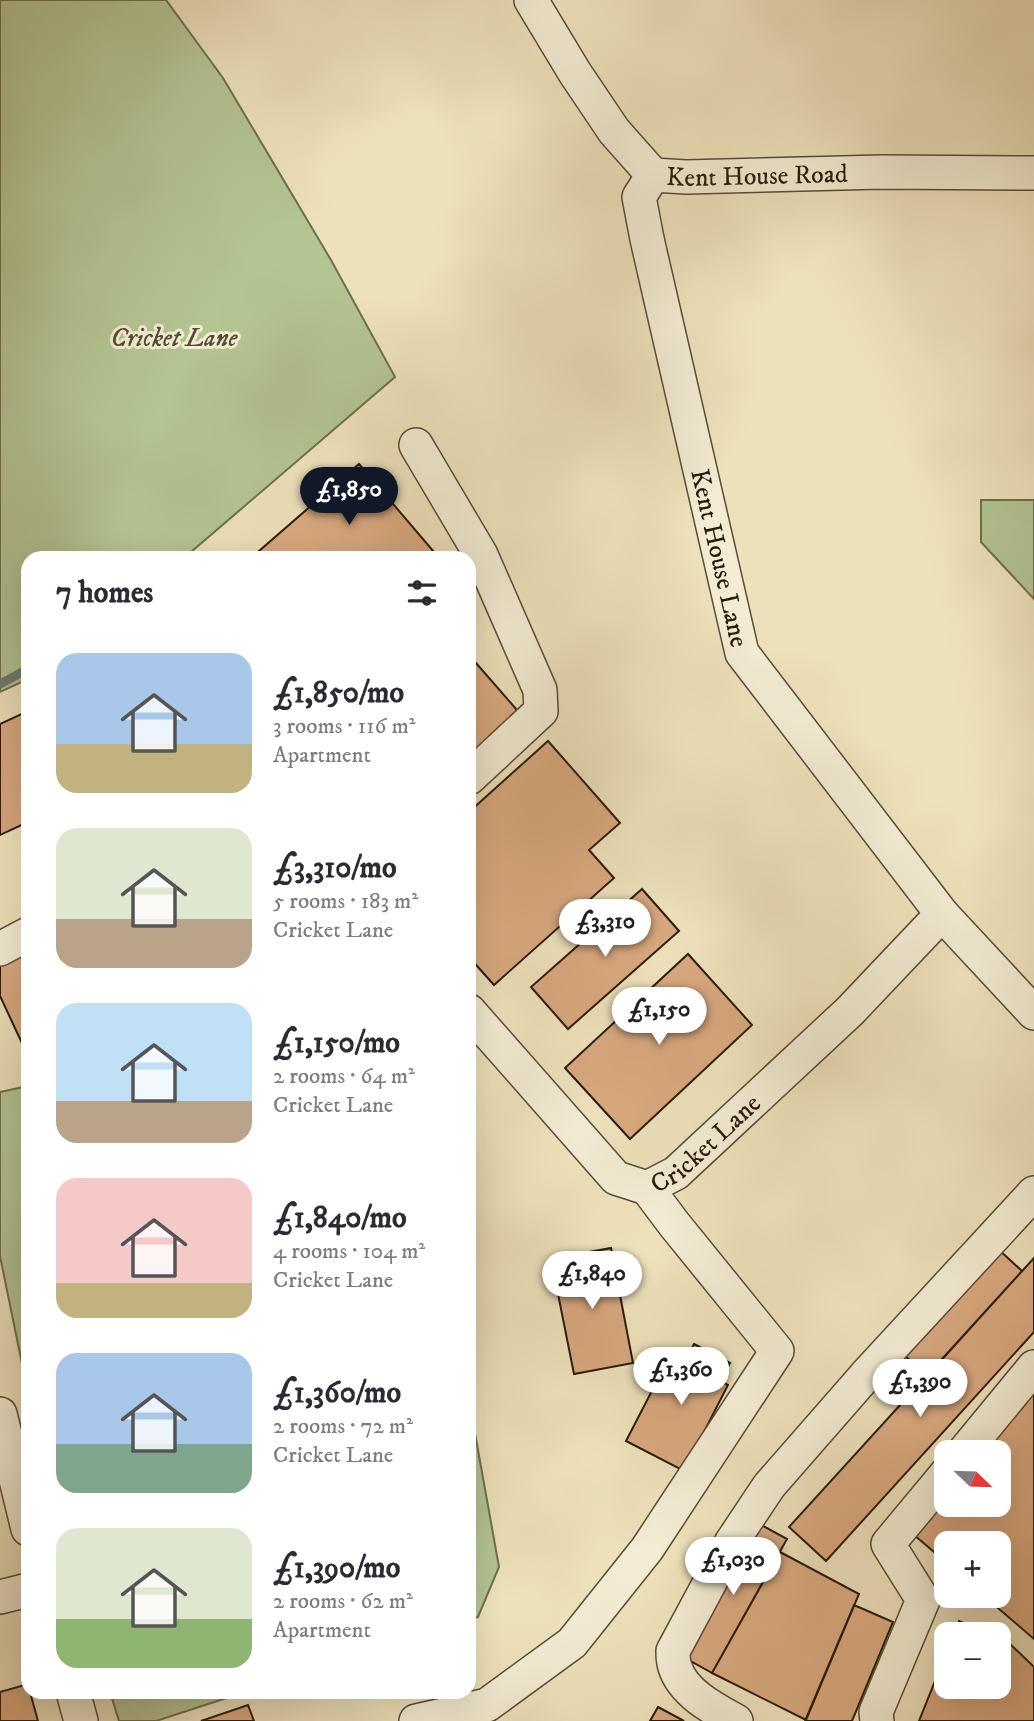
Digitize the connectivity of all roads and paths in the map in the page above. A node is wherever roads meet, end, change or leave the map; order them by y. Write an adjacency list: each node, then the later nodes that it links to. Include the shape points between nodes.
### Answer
1 (531, 0): 3 (street, Kent House Road, via 614,131)
2 (1034, 173): 3 (street, Kent House Road)
3 (653, 175): 8 (street, Kent House Lane, via 639,197 742,653)
4 (416, 445): 5 (street)
5 (470, 551)
6 (476, 562): 7 (street, via 540,690 541,711)
7 (476, 771)
8 (943, 914): 11 (street, Kent House Lane); 13 (street, Cricket Lane, via 850,1011 727,1126 676,1173)
9 (21, 938): 10 (street)
10 (0, 949)
11 (1034, 1013)
12 (476, 1019): 13 (street, Cricket Lane, via 616,1178)
13 (648, 1188): 24 (street, via 778,1351 647,1549 572,1643 487,1705)
14 (1034, 1193): 25 (street, via 769,1486 731,1543 673,1651 674,1667 684,1685)
15 (1034, 1367): 17 (street)
16 (0, 1414): 19 (street)
17 (974, 1440)
18 (934, 1489): 26 (street, via 888,1544 923,1600 876,1712)
19 (21, 1500)
20 (21, 1592): 21 (street)
21 (0, 1597)
22 (74, 1699): 23 (street)
23 (81, 1721)
24 (416, 1721)
25 (736, 1721)
26 (877, 1721)

